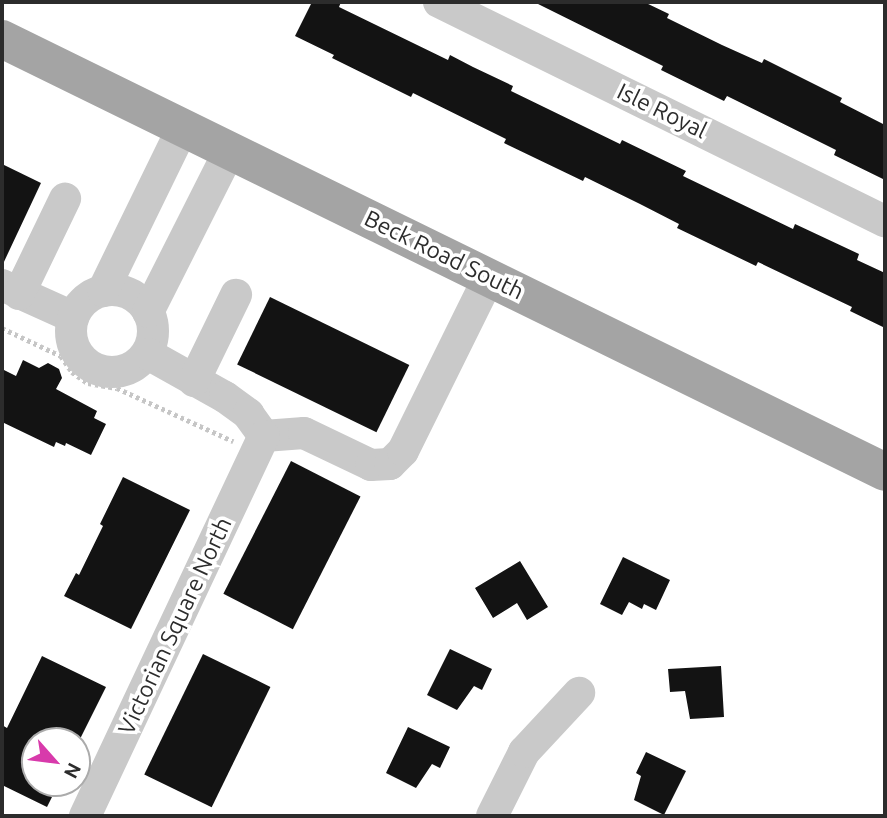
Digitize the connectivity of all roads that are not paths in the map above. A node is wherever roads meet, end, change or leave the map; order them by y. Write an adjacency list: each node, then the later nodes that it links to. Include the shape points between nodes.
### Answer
1 (439, 2): 2 (street, Isle Royal)
2 (473, 9): 7 (street, Isle Royal)
3 (2, 39): 4 (main road, Beck Road South)
4 (183, 127): 5 (main road, Beck Road South); 10 (street)
5 (230, 150): 8 (main road, Beck Road South); 12 (street)
6 (65, 199): 9 (street)
7 (885, 221)
8 (489, 277): 16 (street, via 403,451 390,464 371,465 304,433); 17 (main road, Beck Road South)
9 (11, 290): 13 (street)
10 (103, 291): 12 (street, via 128,295); 13 (street, via 80,304)
11 (236, 295): 15 (street)
12 (148, 312): 14 (street, via 153,326)
13 (73, 317): 14 (street, via 71,332 79,354 101,370 123,372)
14 (148, 354): 15 (street)
15 (194, 381): 16 (street, via 248,414)
16 (248, 438): 19 (street, Victorian Square North)
17 (885, 472)
18 (579, 693): 20 (street, via 524,752)
19 (85, 816)
20 (492, 816)

